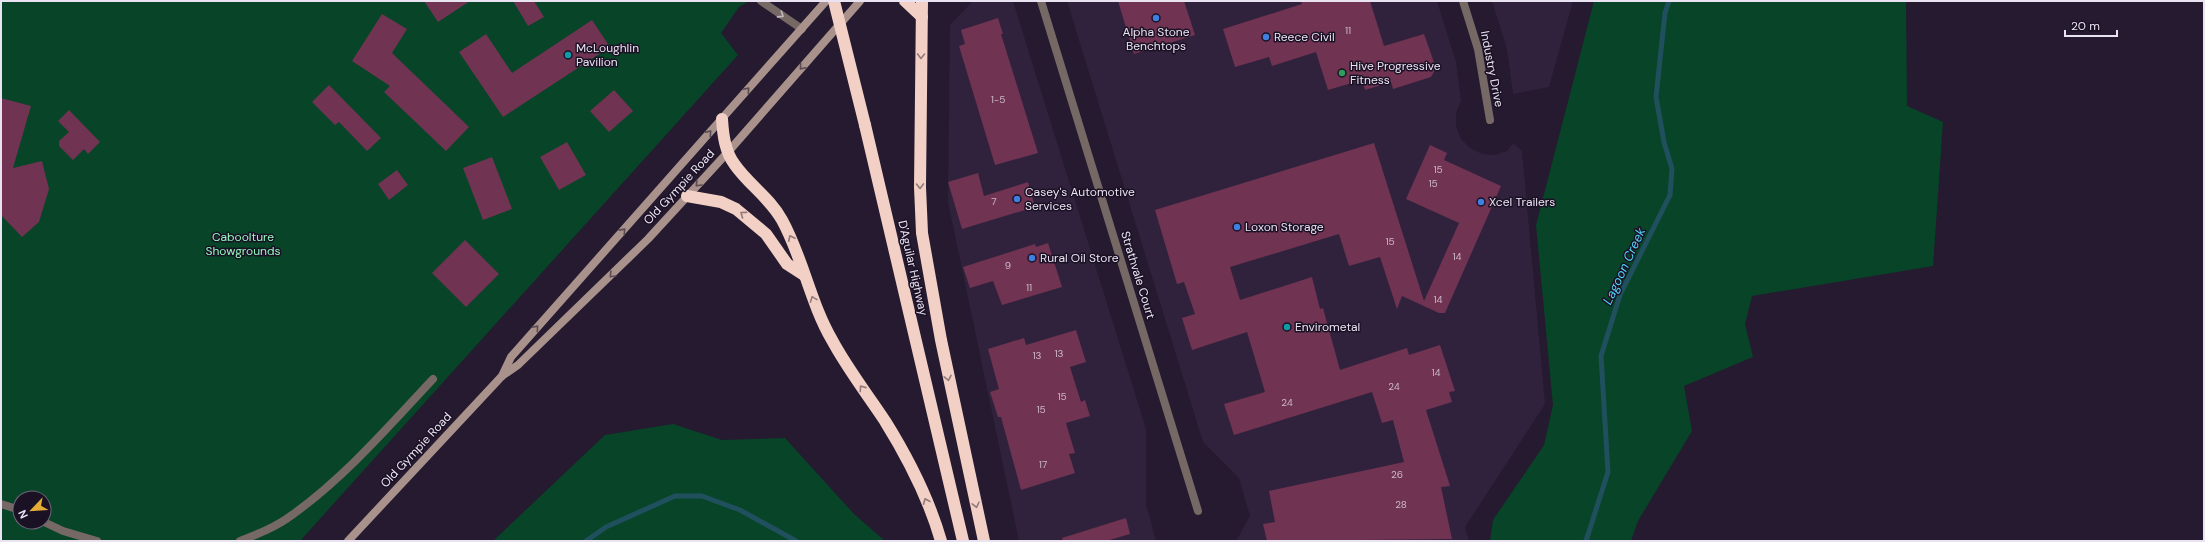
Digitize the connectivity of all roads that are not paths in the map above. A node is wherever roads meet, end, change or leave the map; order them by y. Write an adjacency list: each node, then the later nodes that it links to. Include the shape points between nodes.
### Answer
1 (761, 1): 9 (street, one-way to 9)
2 (829, 1): 9 (main road, Old Gympie Road); 25 (highway, D'Aguilar Highway, bridge, via 865,125)
3 (860, 1): 12 (main road, Old Gympie Road, one-way to 12)
4 (905, 1): 8 (highway)
5 (922, 1): 8 (highway)
6 (1041, 1): 19 (street, Strathvale Court)
7 (1463, 1): 11 (street, Industry Drive, via 1478,49)
8 (922, 17): 26 (highway, one-way to 26, via 922,233 940,340)
9 (802, 29): 10 (main road, Old Gympie Road, one-way to 9)
10 (722, 119): 12 (highway, via 722,133); 15 (main road, Old Gympie Road, one-way to 10, via 510,357)
11 (1490, 120)
12 (728, 152): 13 (main road, Old Gympie Road, one-way to 13); 14 (highway, one-way to 12, via 793,240 781,218 765,196 735,165)
13 (687, 196): 14 (highway, one-way to 13, via 787,264 766,234 736,209 721,202); 15 (main road, Old Gympie Road, one-way to 15, via 605,283 518,365)
14 (804, 275): 24 (highway, one-way to 14, via 928,505 902,449 832,340)
15 (502, 376): 23 (main road, Old Gympie Road)
16 (433, 379): 22 (street, via 365,451 317,495 281,522)
17 (1, 504): 18 (street)
18 (12, 507)
19 (1198, 511)
20 (52, 526): 21 (street)
21 (97, 541)
22 (240, 541)
23 (348, 541)
24 (941, 541)
25 (963, 541)
26 (984, 541)

